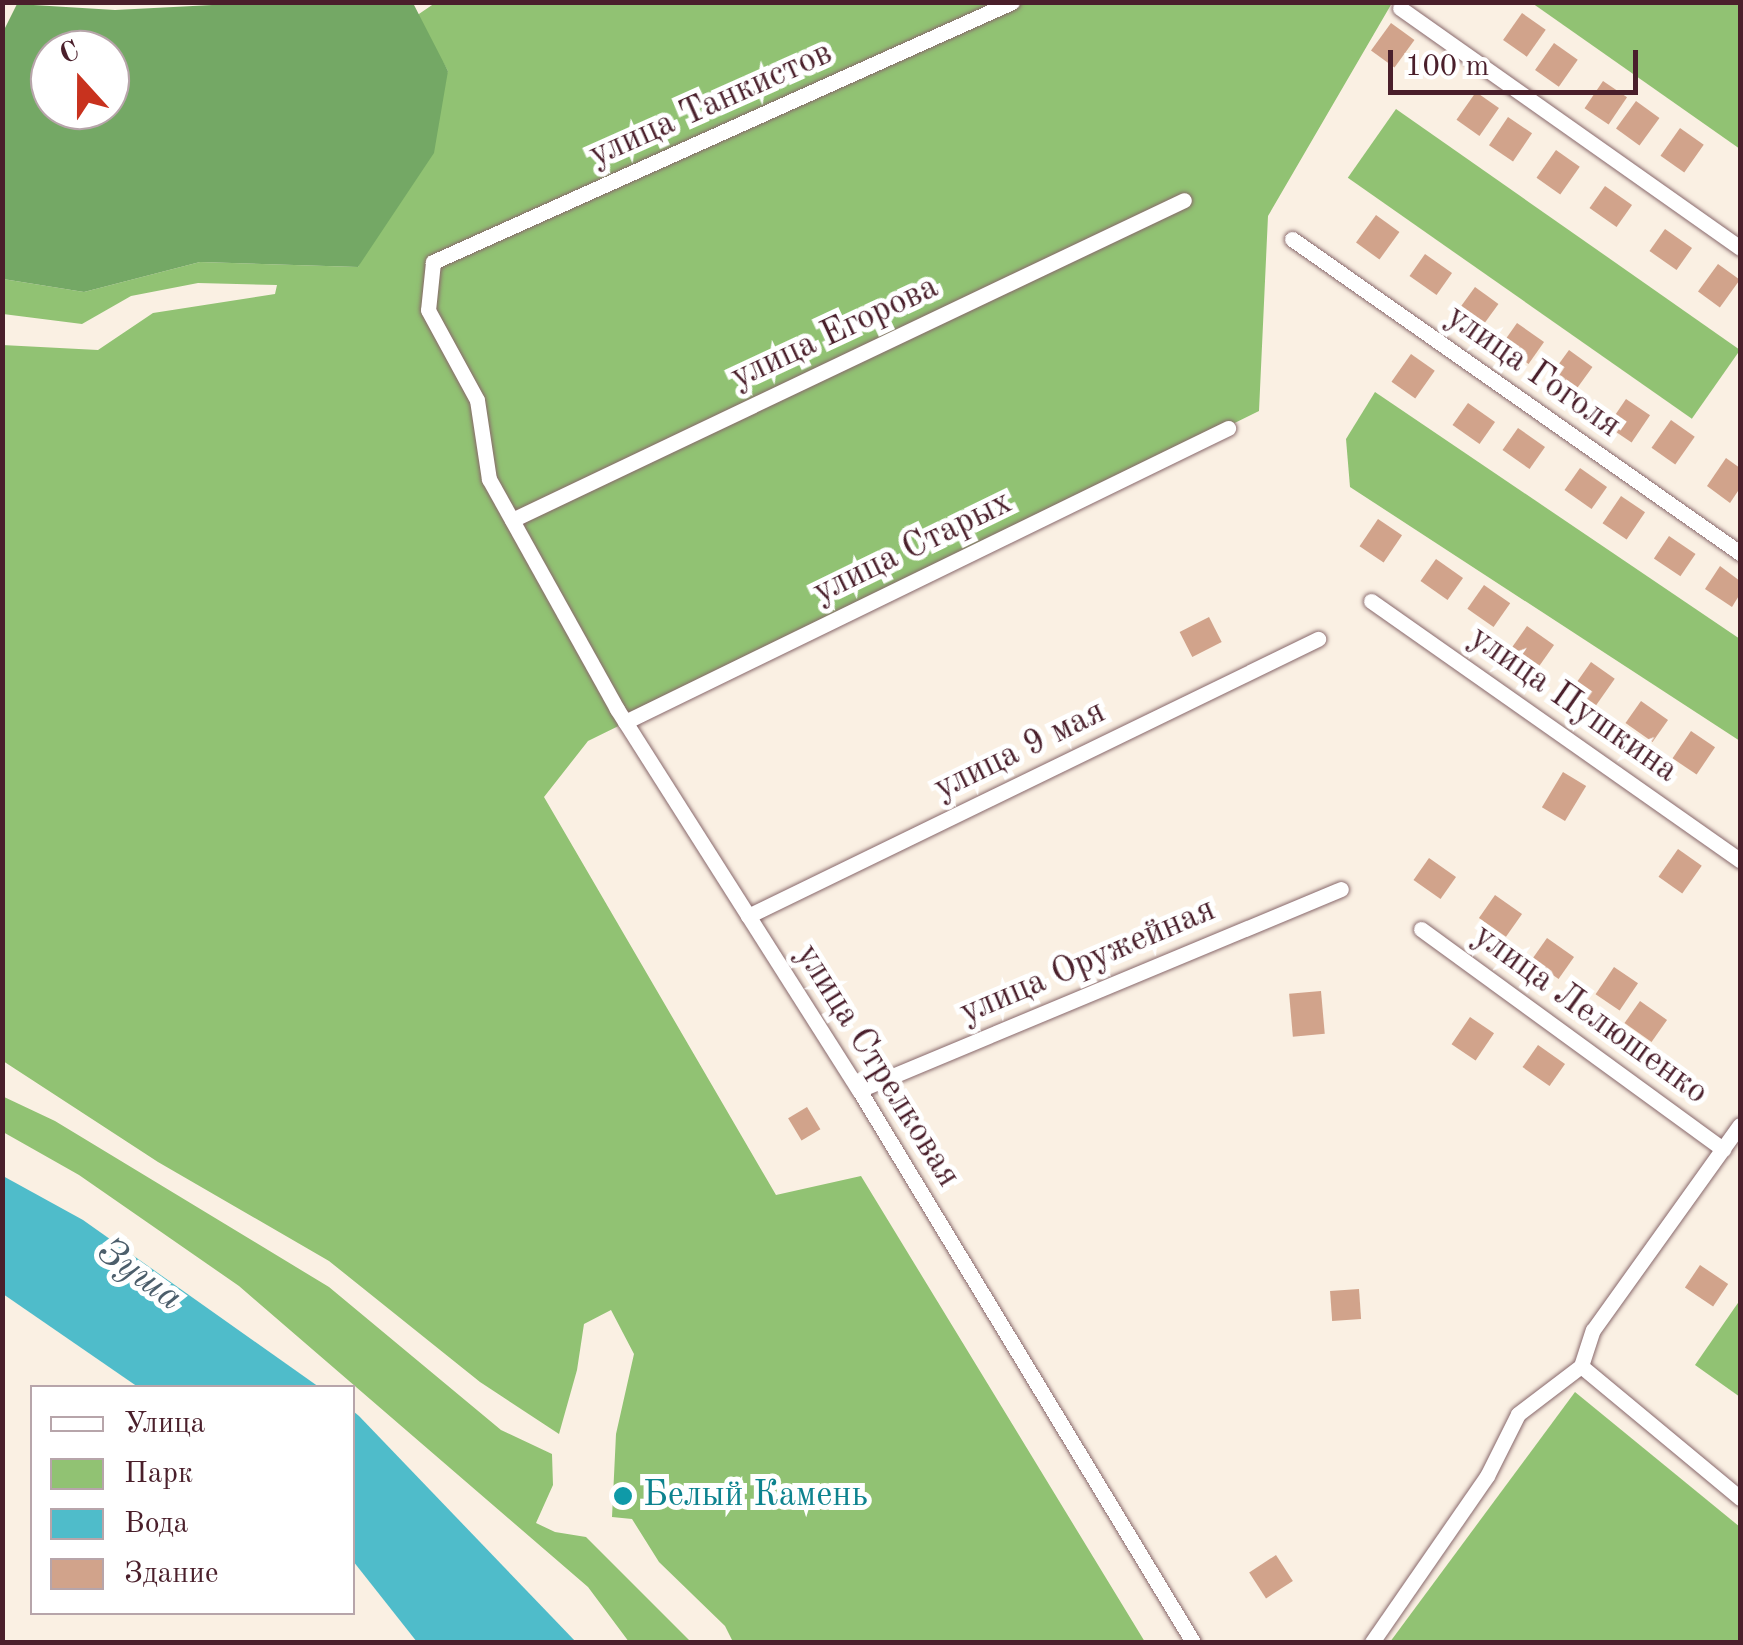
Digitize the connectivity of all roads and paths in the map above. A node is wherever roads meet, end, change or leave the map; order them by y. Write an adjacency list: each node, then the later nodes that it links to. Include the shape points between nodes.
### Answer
1 (1012, 2): 6 (street, улица Танкистов)
2 (1400, 8): 5 (street)
3 (1184, 200): 8 (street, улица Егорова)
4 (1292, 239): 9 (street, улица Гоголя)
5 (1740, 248)
6 (434, 262): 8 (street, улица Стрелковая, via 428,310 477,400 489,479)
7 (1228, 428): 12 (street, улица Старых)
8 (512, 520): 12 (street, улица Стрелковая)
9 (1740, 553)
10 (1371, 600): 13 (street, улица Пушкина)
11 (1318, 639): 15 (street, улица 9 мая)
12 (624, 722): 15 (street, улица Стрелковая)
13 (1740, 860)
14 (1341, 888): 17 (street, улица Оружейная)
15 (748, 916): 17 (street, улица Стрелковая)
16 (1421, 929): 19 (street, улица Лелюшенко)
17 (859, 1090): 22 (street, улица Стрелковая)
18 (1740, 1125): 19 (street)
19 (1724, 1150): 20 (street, via 1593,1330)
20 (1581, 1366): 21 (street); 23 (street, via 1518,1414 1487,1476)
21 (1740, 1498)
22 (1193, 1642)
23 (1372, 1642)

